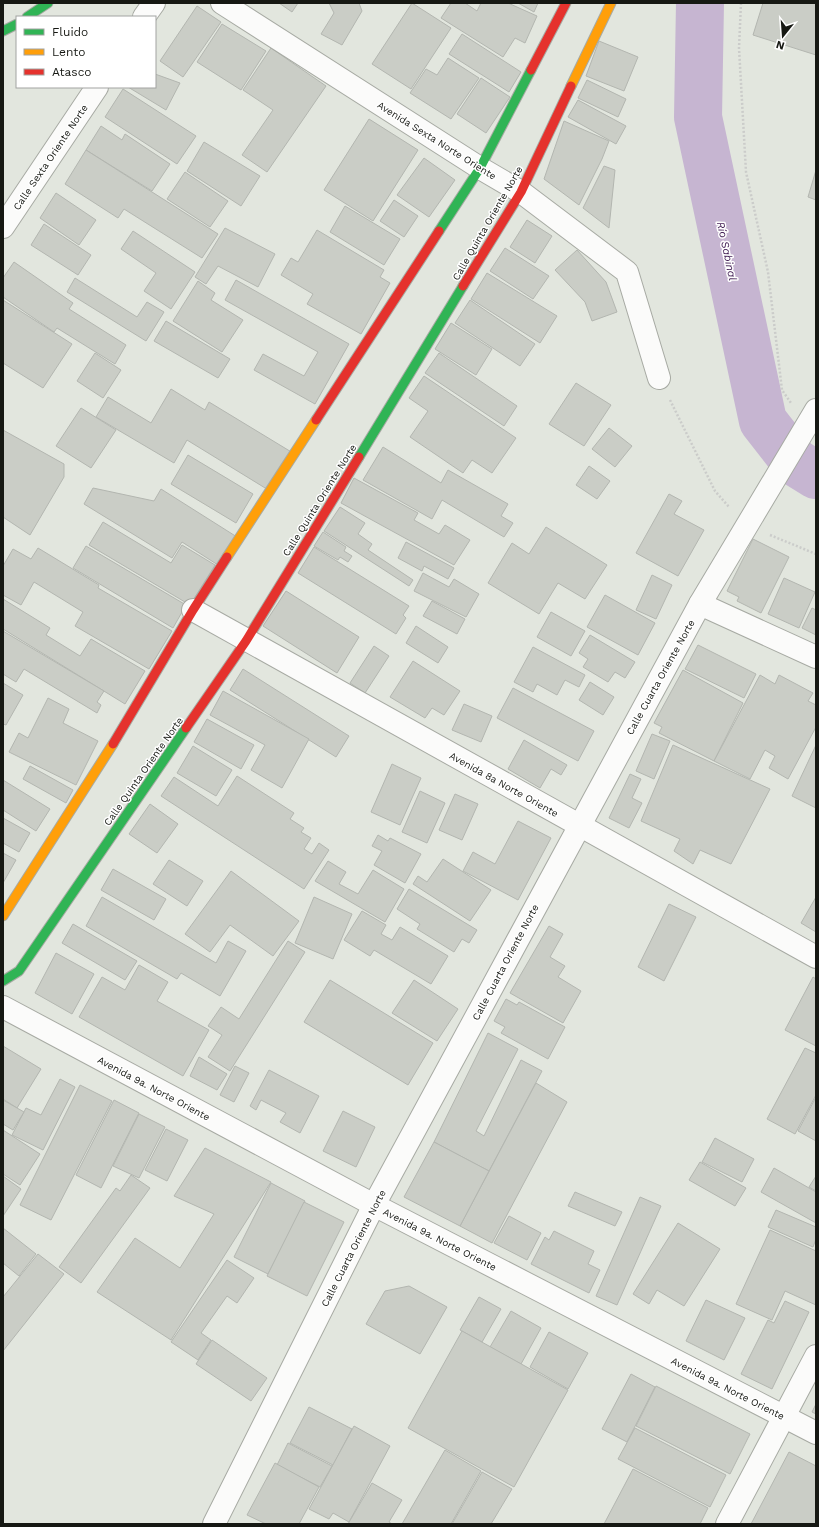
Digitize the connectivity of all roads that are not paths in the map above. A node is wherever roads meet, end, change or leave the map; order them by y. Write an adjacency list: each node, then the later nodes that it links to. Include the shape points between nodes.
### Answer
1 (48, 3): 6 (street)
2 (154, 3): 7 (street)
3 (222, 3): 11 (street, Avenida Sexta Norte Oriente)
4 (566, 3): 11 (street)
5 (611, 3): 12 (street, Calle Quinta Oriente Norte)
6 (29, 16)
7 (145, 16)
8 (16, 24): 9 (street)
9 (3, 31)
10 (96, 88): 13 (street, Calle Sexta Oriente Norte)
11 (480, 168): 12 (street, Avenida Sexta Norte Oriente); 17 (street)
12 (521, 192): 14 (street, Avenida Sexta Norte Oriente, via 627,272); 18 (street, Calle Quinta Oriente Norte)
13 (3, 227)
14 (659, 378)
15 (807, 424): 16 (street, Calle Cuarta Oriente Norte)
16 (700, 604): 19 (street); 20 (street, Calle Cuarta Oriente Norte)
17 (193, 610): 18 (street, Avenida 8a Norte Oriente); 21 (street, via 126,723)
18 (246, 641): 20 (street, Avenida 8a Norte Oriente); 23 (street, Calle Quinta Oriente Norte, via 18,971)
19 (816, 657)
20 (579, 826): 22 (street, Avenida 8a Norte Oriente); 25 (street, Calle Cuarta Oriente Norte)
21 (3, 916)
22 (816, 957)
23 (3, 981)
24 (3, 1008): 25 (street, Avenida 9a. Norte Oriente)
25 (374, 1205): 27 (street, Avenida 9a. Norte Oriente); 29 (street, Calle Cuarta Oriente Norte)
26 (816, 1356): 27 (street)
27 (783, 1416): 28 (street, Avenida 9a. Norte Oriente); 30 (street)
28 (816, 1433)
29 (218, 1523)
30 (727, 1524)

